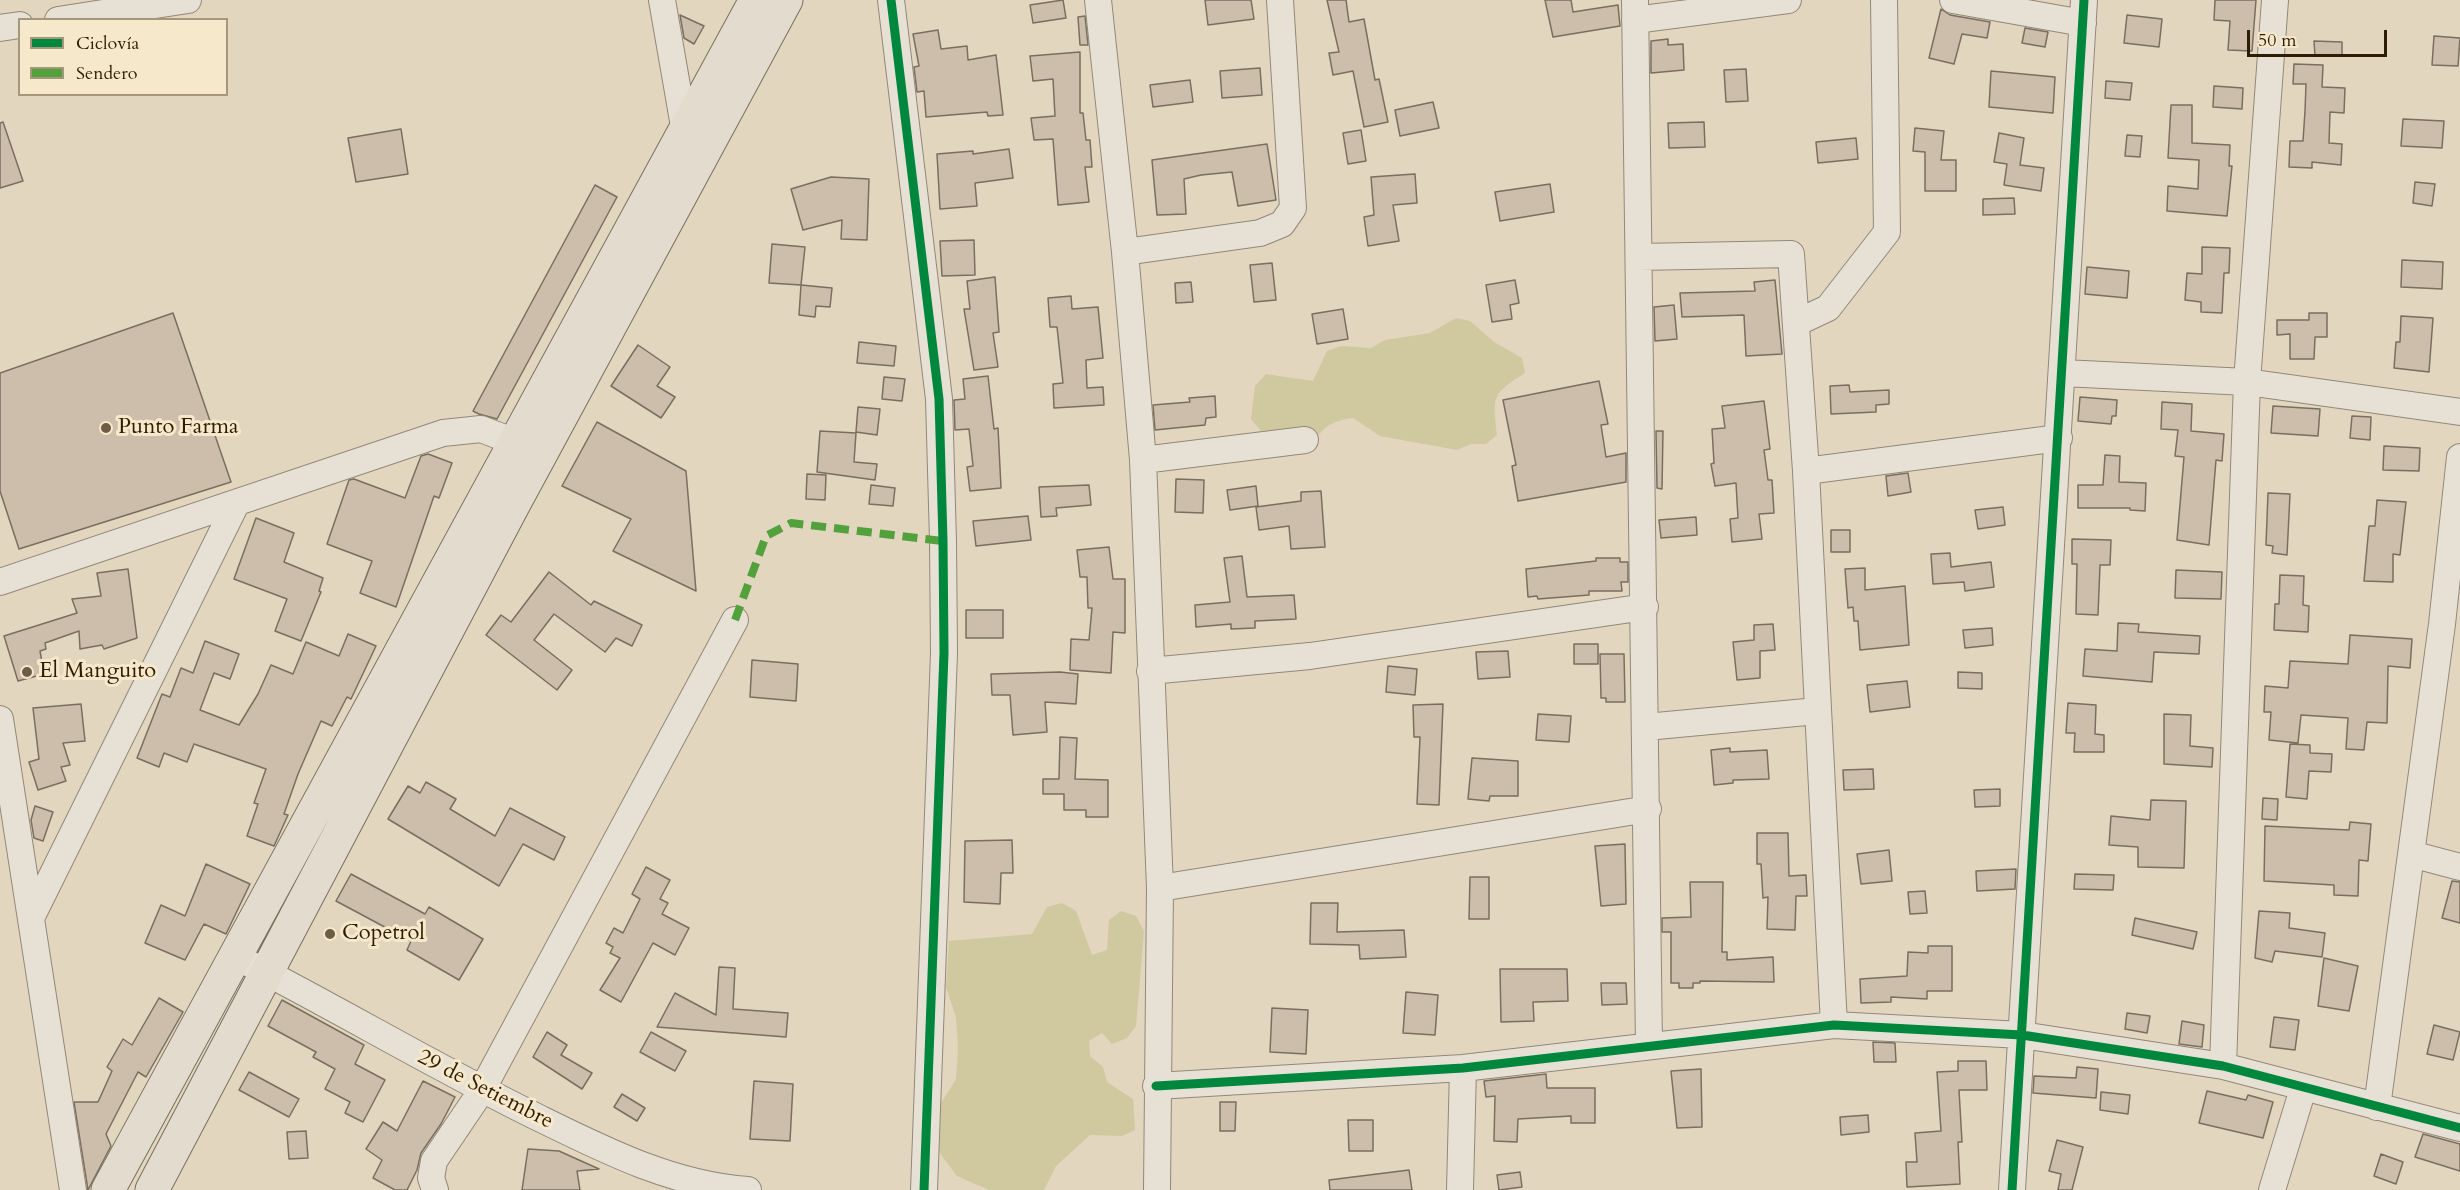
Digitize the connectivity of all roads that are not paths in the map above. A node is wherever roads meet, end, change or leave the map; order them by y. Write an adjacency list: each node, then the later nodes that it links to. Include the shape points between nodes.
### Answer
1 (188, 0): 14 (street)
2 (662, 0): 17 (street)
3 (756, 0): 17 (highway)
4 (786, 0): 46 (highway)
5 (891, 0): 63 (street, via 939,399 944,541 944,653)
6 (1098, 0): 18 (street)
7 (1280, 0): 18 (street, via 1293,208 1282,224 1260,233)
8 (1788, 0): 12 (street)
9 (1884, 0): 20 (street, via 1887,232 1828,308)
10 (1953, 0): 13 (street)
11 (2275, 0): 22 (street)
12 (1635, 10): 19 (street)
13 (2084, 12): 21 (street)
14 (71, 18)
15 (18, 25): 16 (street)
16 (0, 28)
17 (685, 132): 26 (highway)
18 (1125, 252): 28 (street)
19 (1639, 257): 20 (street, via 1791,254); 32 (street)
20 (1796, 323): 29 (street)
21 (2063, 373): 22 (street); 24 (street)
22 (2247, 382): 23 (street); 50 (street)
23 (2460, 412)
24 (2060, 438): 29 (street); 48 (street)
25 (1305, 440): 28 (street)
26 (515, 442): 30 (street, via 481,429 443,433); 45 (highway)
27 (2460, 457): 34 (street)
28 (1143, 460): 35 (street)
29 (1806, 471): 36 (street)
30 (236, 504): 31 (street); 44 (street)
31 (0, 582)
32 (1645, 607): 35 (street, via 1310,656); 38 (street)
33 (735, 620): 54 (street)
34 (2451, 627): 41 (street)
35 (1150, 671): 43 (street)
36 (1817, 711): 38 (street); 47 (street)
37 (0, 719): 39 (street)
38 (1646, 727): 40 (street)
39 (5, 793): 44 (street)
40 (1648, 809): 43 (street); 49 (street)
41 (2411, 854): 42 (street); 55 (street)
42 (2460, 867)
43 (1160, 888): 52 (street)
44 (31, 918): 58 (street)
45 (234, 955): 46 (street, 29 de Setiembre); 59 (highway)
46 (268, 973): 54 (street, 29 de Setiembre); 60 (highway)
47 (1834, 1025): 48 (street); 49 (street)
48 (2022, 1035): 50 (street); 66 (street)
49 (1649, 1046): 51 (street)
50 (2223, 1066): 53 (street)
51 (1463, 1068): 52 (street); 65 (street)
52 (1156, 1086): 64 (street)
53 (2303, 1089): 55 (street); 67 (street)
54 (482, 1090): 57 (street, 29 de Setiembre, via 620,1158); 61 (street, via 434,1161 431,1178)
55 (2378, 1107): 56 (street)
56 (2460, 1128)
57 (715, 1189): 62 (street, 29 de Setiembre)
58 (73, 1190)
59 (108, 1190)
60 (152, 1190)
61 (435, 1190)
62 (748, 1190)
63 (924, 1190)
64 (1157, 1190)
65 (1460, 1190)
66 (2012, 1190)
67 (2272, 1190)

